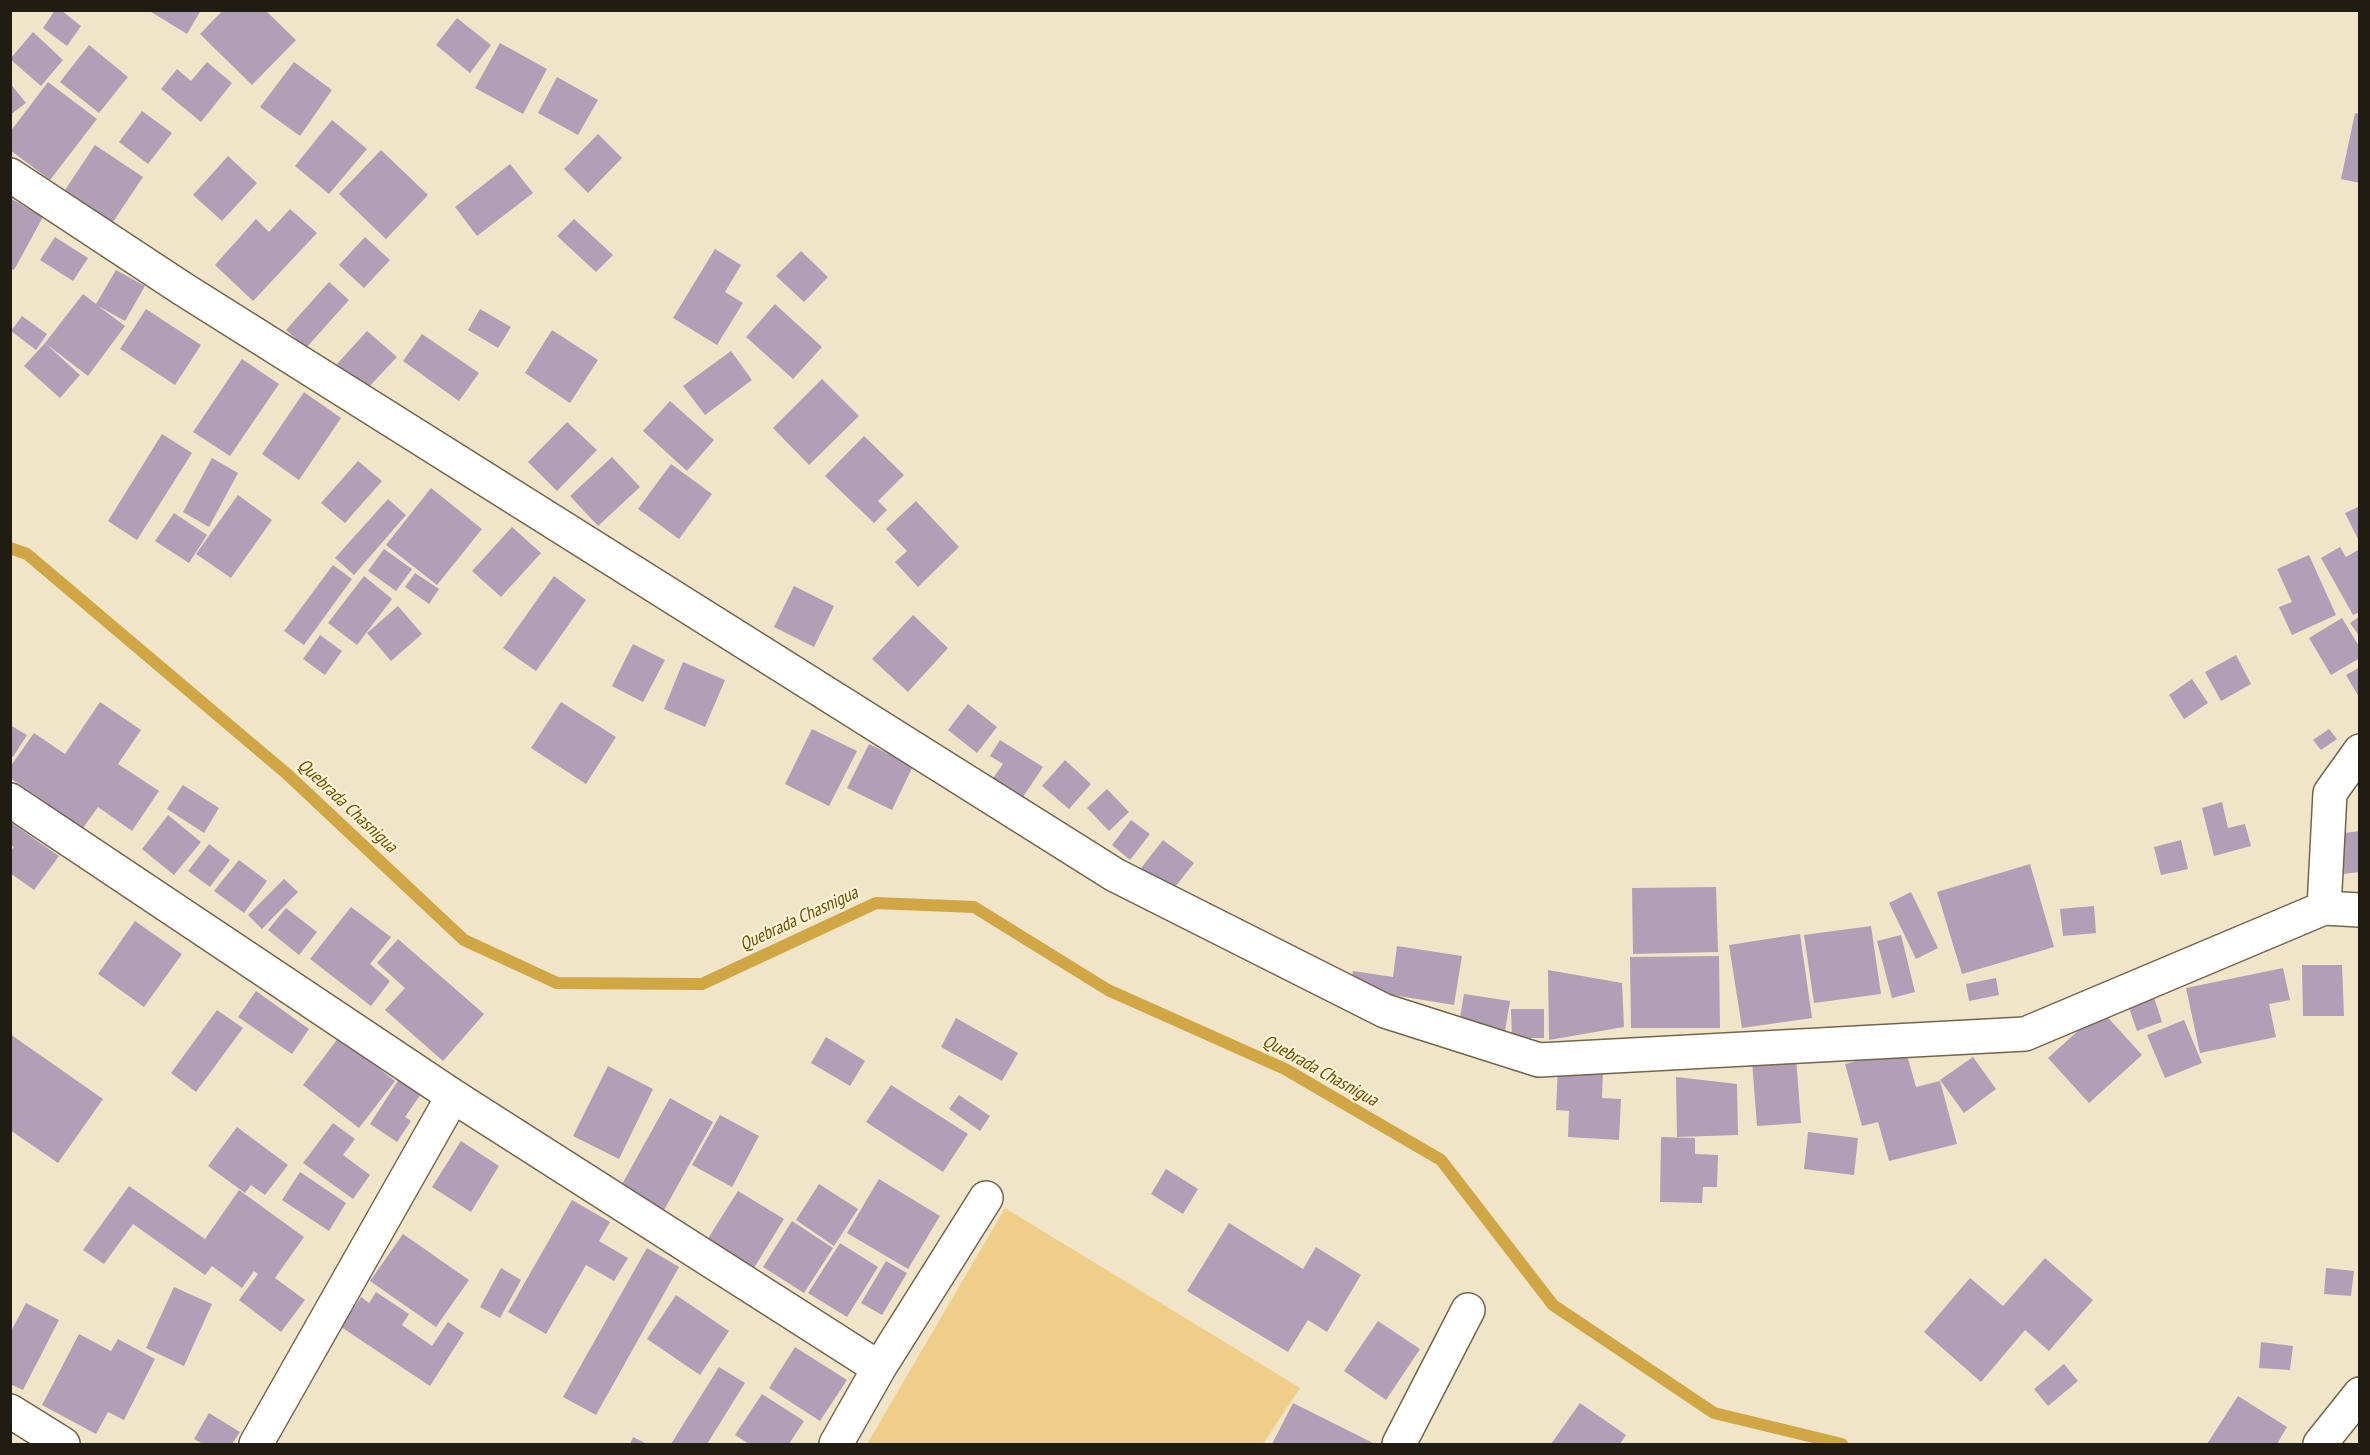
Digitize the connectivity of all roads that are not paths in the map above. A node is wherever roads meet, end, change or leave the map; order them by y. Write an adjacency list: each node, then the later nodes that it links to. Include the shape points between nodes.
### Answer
1 (10, 175): 4 (street, via 183,289 1115,875 1385,1011 1539,1060 2025,1034)
2 (2360, 751): 4 (street, via 2330,793)
3 (10, 800): 6 (street)
4 (2324, 908): 5 (street)
5 (2360, 910)
6 (453, 1096): 9 (street); 13 (street)
7 (986, 1198): 9 (street)
8 (1468, 1310): 15 (street)
9 (879, 1368): 14 (street)
10 (2360, 1394): 16 (street)
11 (10, 1411): 12 (street)
12 (63, 1444)
13 (256, 1444)
14 (836, 1444)
15 (1399, 1444)
16 (2320, 1444)

